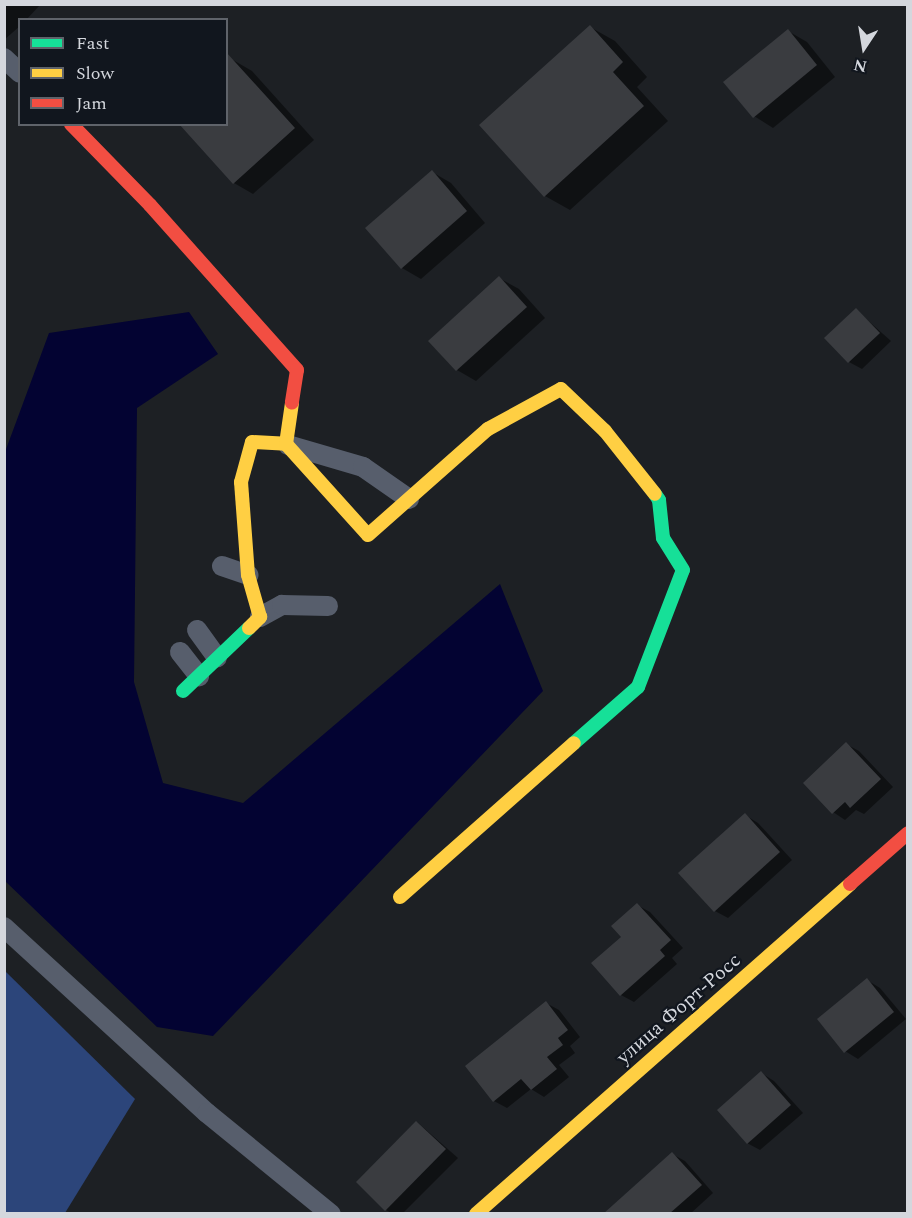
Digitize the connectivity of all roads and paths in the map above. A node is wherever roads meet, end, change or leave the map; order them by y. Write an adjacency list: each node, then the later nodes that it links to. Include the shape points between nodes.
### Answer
1 (4, 58): 2 (street)
2 (18, 71)
3 (72, 126): 4 (street, via 150,205 297,370)
4 (286, 444): 5 (street, via 363,467); 5 (street, via 368,535); 7 (street, via 252,442 241,482)
5 (409, 499): 16 (street, via 488,429 561,389 605,431 659,500 663,538 683,570 638,687)
6 (222, 567): 7 (street)
7 (248, 575): 9 (street)
8 (328, 606): 9 (street, via 282,605)
9 (260, 617): 12 (street)
10 (197, 630): 12 (street)
11 (180, 651): 13 (street)
12 (217, 658): 13 (street)
13 (198, 676): 14 (street)
14 (183, 691)
15 (908, 833): 19 (street, улица Форт-Росс)
16 (400, 897)
17 (4, 927): 18 (street, via 207,1113)
18 (331, 1214)
19 (476, 1214)

